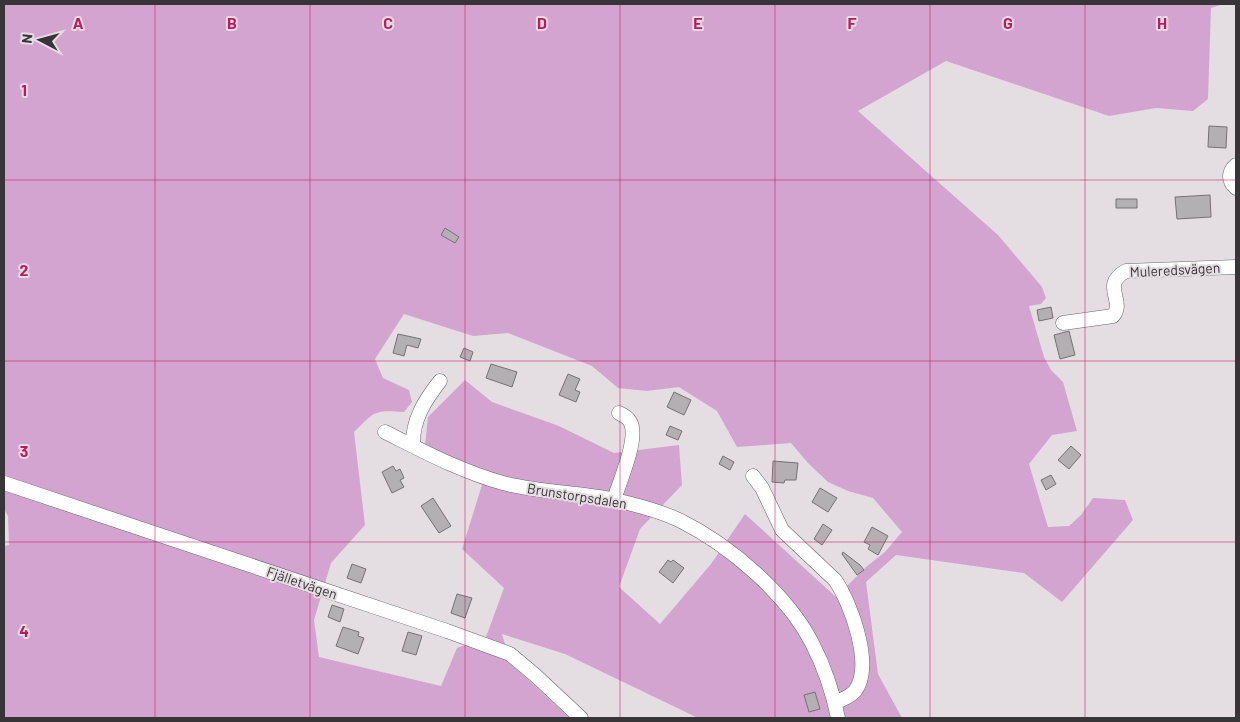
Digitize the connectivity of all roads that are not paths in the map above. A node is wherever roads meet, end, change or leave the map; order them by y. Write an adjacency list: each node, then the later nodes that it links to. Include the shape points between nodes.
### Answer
1 (1236, 165): 2 (street, via 1230,175)
2 (1236, 188)
3 (1236, 267): 4 (street, Muleredsvägen, via 1126,271 1114,281 1117,306 1113,316)
4 (1063, 323)
5 (440, 381): 8 (street, via 426,399 414,426)
6 (620, 413): 11 (street, via 630,421 634,432)
7 (385, 432): 8 (street, Brunstorpsdalen)
8 (413, 446): 11 (street, Brunstorpsdalen, via 506,484)
9 (753, 476): 12 (street, via 782,530 836,580 848,604 863,670 856,690)
10 (4, 482): 13 (street, Fjälletvägen, via 510,654)
11 (614, 500): 12 (street, Brunstorpsdalen, via 680,521 716,542 761,577 785,603 813,644)
12 (835, 703): 14 (street, Brunstorpsdalen)
13 (581, 718)
14 (838, 718)

